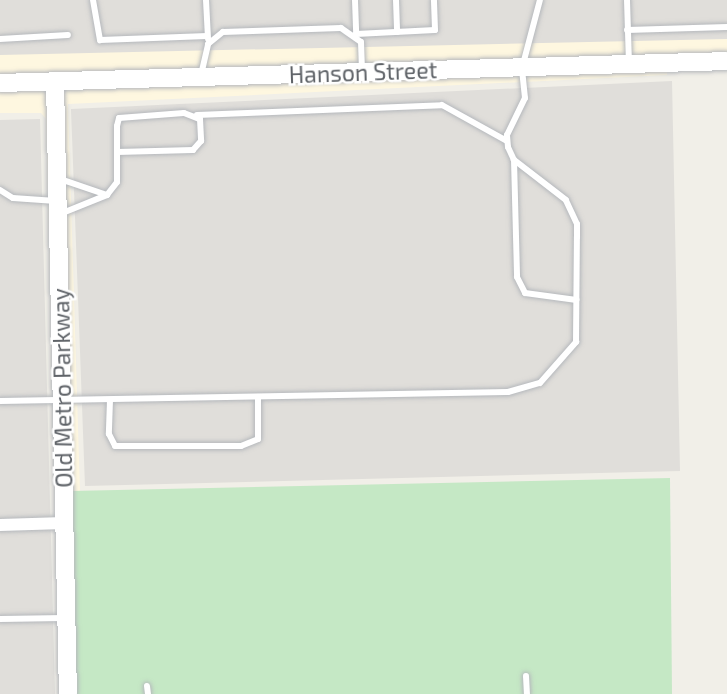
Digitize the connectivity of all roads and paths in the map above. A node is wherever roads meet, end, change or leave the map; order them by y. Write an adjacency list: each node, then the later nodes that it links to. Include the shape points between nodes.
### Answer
1 (93, 0): 13 (lane, via 100,40)
2 (206, 0): 13 (lane)
3 (355, 0): 11 (lane)
4 (396, 0): 10 (lane)
5 (434, 0): 10 (lane, via 435,30)
6 (540, 0): 18 (lane)
7 (627, 0): 9 (lane)
8 (727, 27): 9 (lane)
9 (627, 30): 17 (lane)
10 (397, 32): 11 (lane)
11 (356, 34): 15 (lane, via 341,28 223,32); 19 (lane)
12 (68, 35): 14 (lane)
13 (207, 36): 15 (lane)
14 (0, 39)
15 (208, 44): 20 (lane)
16 (727, 61): 17 (street, Hanson Street)
17 (629, 64): 18 (street, Hanson Street)
18 (522, 68): 19 (street, Hanson Street); 24 (lane, via 525,98)
19 (362, 72): 20 (street, Hanson Street)
20 (201, 75): 21 (street, Hanson Street)
21 (55, 81): 22 (street, Hanson Street); 27 (street, Old Metro Parkway)
22 (0, 83)
23 (197, 115): 24 (lane, via 442,105); 25 (lane, via 125,115 117,126); 25 (lane, via 201,141 193,150)
24 (507, 141): 26 (lane)
25 (117, 152): 29 (lane, via 117,182)
26 (514, 160): 31 (lane, via 566,200 573,211); 31 (lane, via 517,277 526,293)
27 (57, 177): 29 (lane); 30 (street, Old Metro Parkway)
28 (0, 190): 30 (lane, via 13,198)
29 (107, 195): 30 (lane)
30 (58, 208): 33 (street, Old Metro Parkway)
31 (577, 299): 32 (lane, via 576,342 540,383 525,390)
32 (258, 398): 34 (lane); 34 (lane, via 258,439 241,446 115,446 109,434)
33 (62, 400): 34 (lane); 35 (lane); 36 (street, Old Metro Parkway)
34 (110, 400)
35 (0, 401)
36 (64, 523): 37 (street); 38 (street, Old Metro Parkway)
37 (0, 525)
38 (66, 618): 39 (lane); 41 (street, Old Metro Parkway)
39 (0, 619)
40 (526, 676): 42 (lane)
41 (68, 694)
42 (527, 694)

